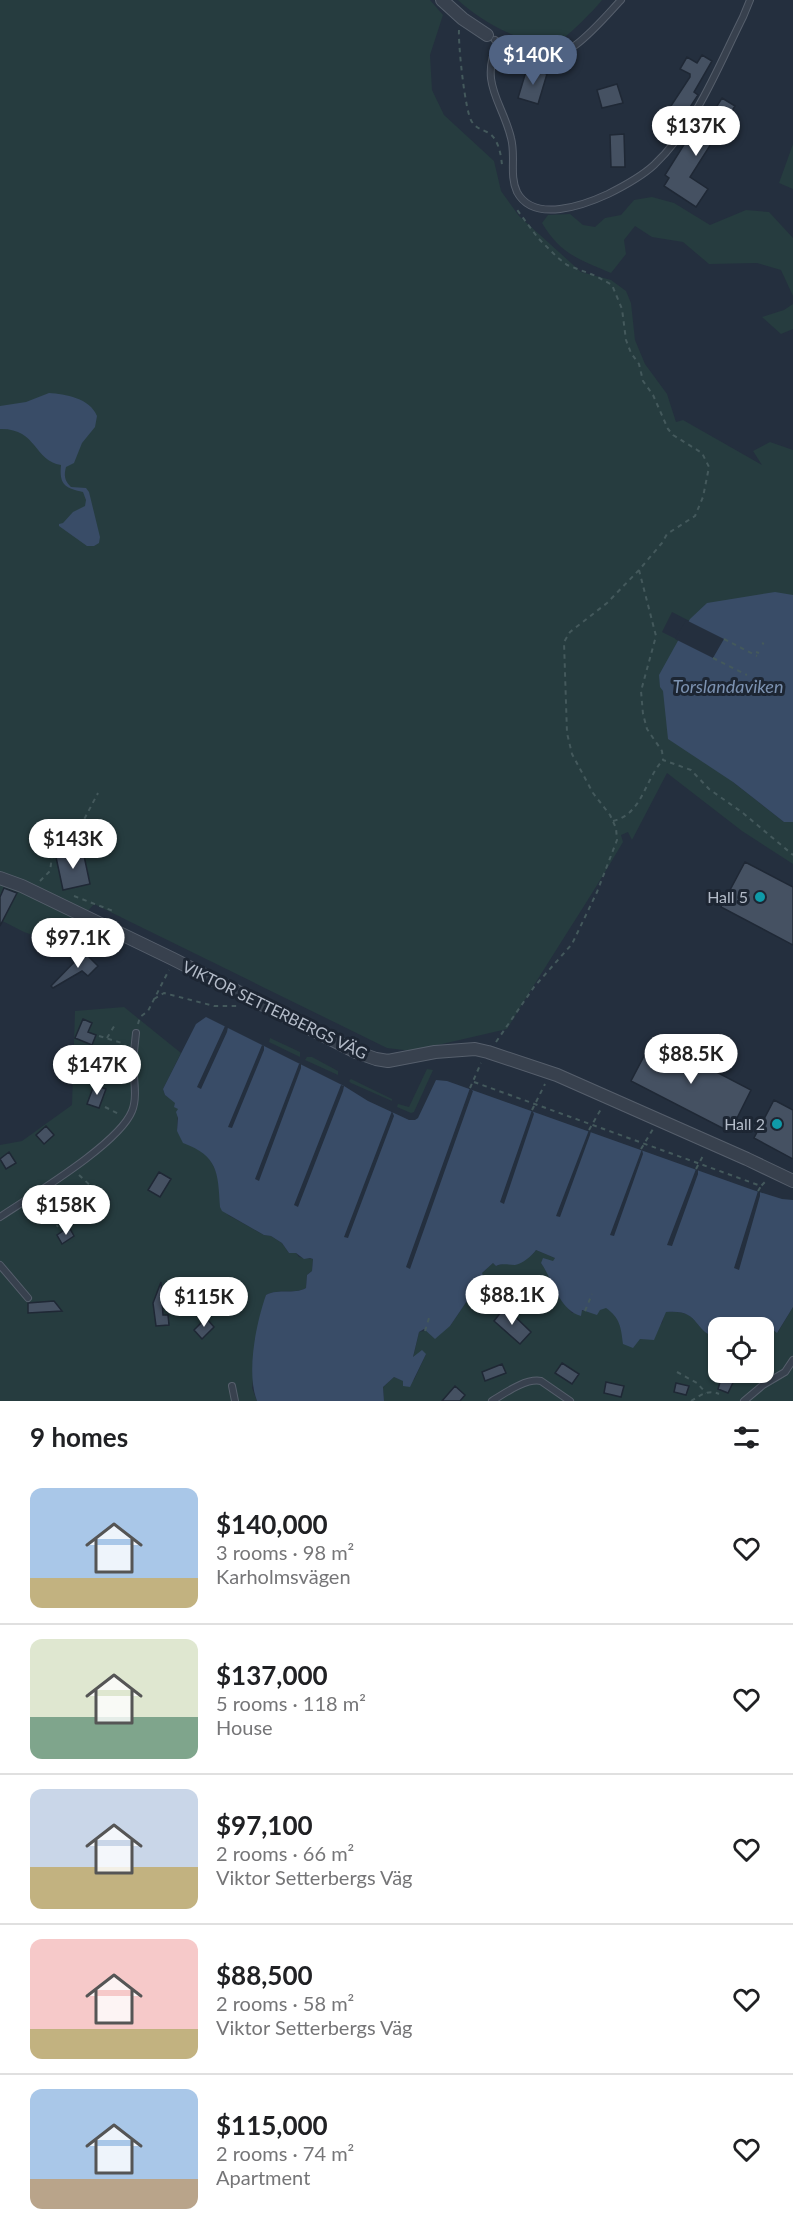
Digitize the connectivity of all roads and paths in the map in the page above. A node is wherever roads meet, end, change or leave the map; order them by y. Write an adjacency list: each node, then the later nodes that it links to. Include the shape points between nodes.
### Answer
1 (442, 0): 4 (street)
2 (621, 0): 6 (lane, via 584,38 552,58 532,59)
3 (750, 0): 6 (lane, via 698,106 669,149 653,166 622,187 569,208 533,207 517,191 512,138 491,79 492,54)
4 (463, 19): 5 (street); 7 (path, via 459,37 467,113 476,128 494,137)
5 (487, 35): 6 (lane)
6 (498, 42)
7 (503, 170)
8 (513, 204): 9 (path, via 557,257 612,285 622,309 626,340 668,429 706,459 700,508 695,516 667,534)
9 (639, 570): 14 (path, via 656,636 641,691 643,714); 16 (path, via 607,603 570,632 564,642 567,733 572,754)
10 (724, 639): 11 (path)
11 (758, 654)
12 (713, 658): 13 (path)
13 (747, 675)
14 (663, 760): 16 (path, via 638,804 622,819); 17 (path, via 691,770 709,789)
15 (98, 793): 19 (path, via 68,850 52,857 50,871)
16 (613, 821): 28 (path, via 615,849 572,944 534,987)
17 (793, 855)
18 (0, 878): 19 (street, VIKTOR SETTERBERGS VÄG)
19 (27, 889): 20 (street, VIKTOR SETTERBERGS VÄG)
20 (173, 959): 21 (path); 28 (street, VIKTOR SETTERBERGS VÄG, via 376,1059 388,1061 475,1049)
21 (154, 999): 22 (path, via 164,993 214,1006); 24 (path, via 140,1017)
22 (244, 1006)
23 (116, 1023): 26 (path)
24 (136, 1033): 27 (lane)
25 (99, 1036): 26 (path)
26 (107, 1038): 27 (path)
27 (135, 1047): 36 (lane, via 134,1101)
28 (488, 1052): 29 (street, VIKTOR SETTERBERGS VÄG); 30 (path)
29 (550, 1073): 32 (street, VIKTOR SETTERBERGS VÄG); 33 (path)
30 (474, 1082): 31 (path); 33 (path)
31 (470, 1088)
32 (607, 1098): 37 (street, VIKTOR SETTERBERGS VÄG); 38 (path)
33 (535, 1105): 35 (path); 38 (path)
34 (105, 1107): 36 (path)
35 (532, 1110)
36 (129, 1118): 44 (lane)
37 (657, 1121): 40 (path); 41 (street, VIKTOR SETTERBERGS VÄG)
38 (592, 1125): 39 (path); 40 (path)
39 (589, 1130)
40 (645, 1144): 42 (path); 43 (path)
41 (709, 1144): 43 (path); 46 (street, VIKTOR SETTERBERGS VÄG)
42 (642, 1149)
43 (699, 1164): 45 (path); 48 (path)
44 (74, 1167): 49 (path); 51 (lane)
45 (696, 1169)
46 (773, 1172): 47 (street, VIKTOR SETTERBERGS VÄG); 48 (path)
47 (793, 1181)
48 (761, 1186): 50 (path)
49 (93, 1188)
50 (758, 1191)
51 (34, 1194): 52 (lane); 53 (path)
52 (0, 1217)
53 (58, 1227)
54 (0, 1265): 56 (lane)
55 (592, 1294): 57 (path)
56 (28, 1298)
57 (585, 1311)
58 (429, 1318): 59 (path)
59 (425, 1331)
60 (793, 1360): 69 (lane, via 785,1372)
61 (677, 1372): 63 (path)
62 (232, 1386): 65 (lane)
63 (706, 1393): 64 (path); 68 (path)
64 (719, 1394)
65 (235, 1401)
66 (492, 1401): 67 (lane, via 535,1380)
67 (570, 1401)
68 (692, 1401)
69 (744, 1401)

